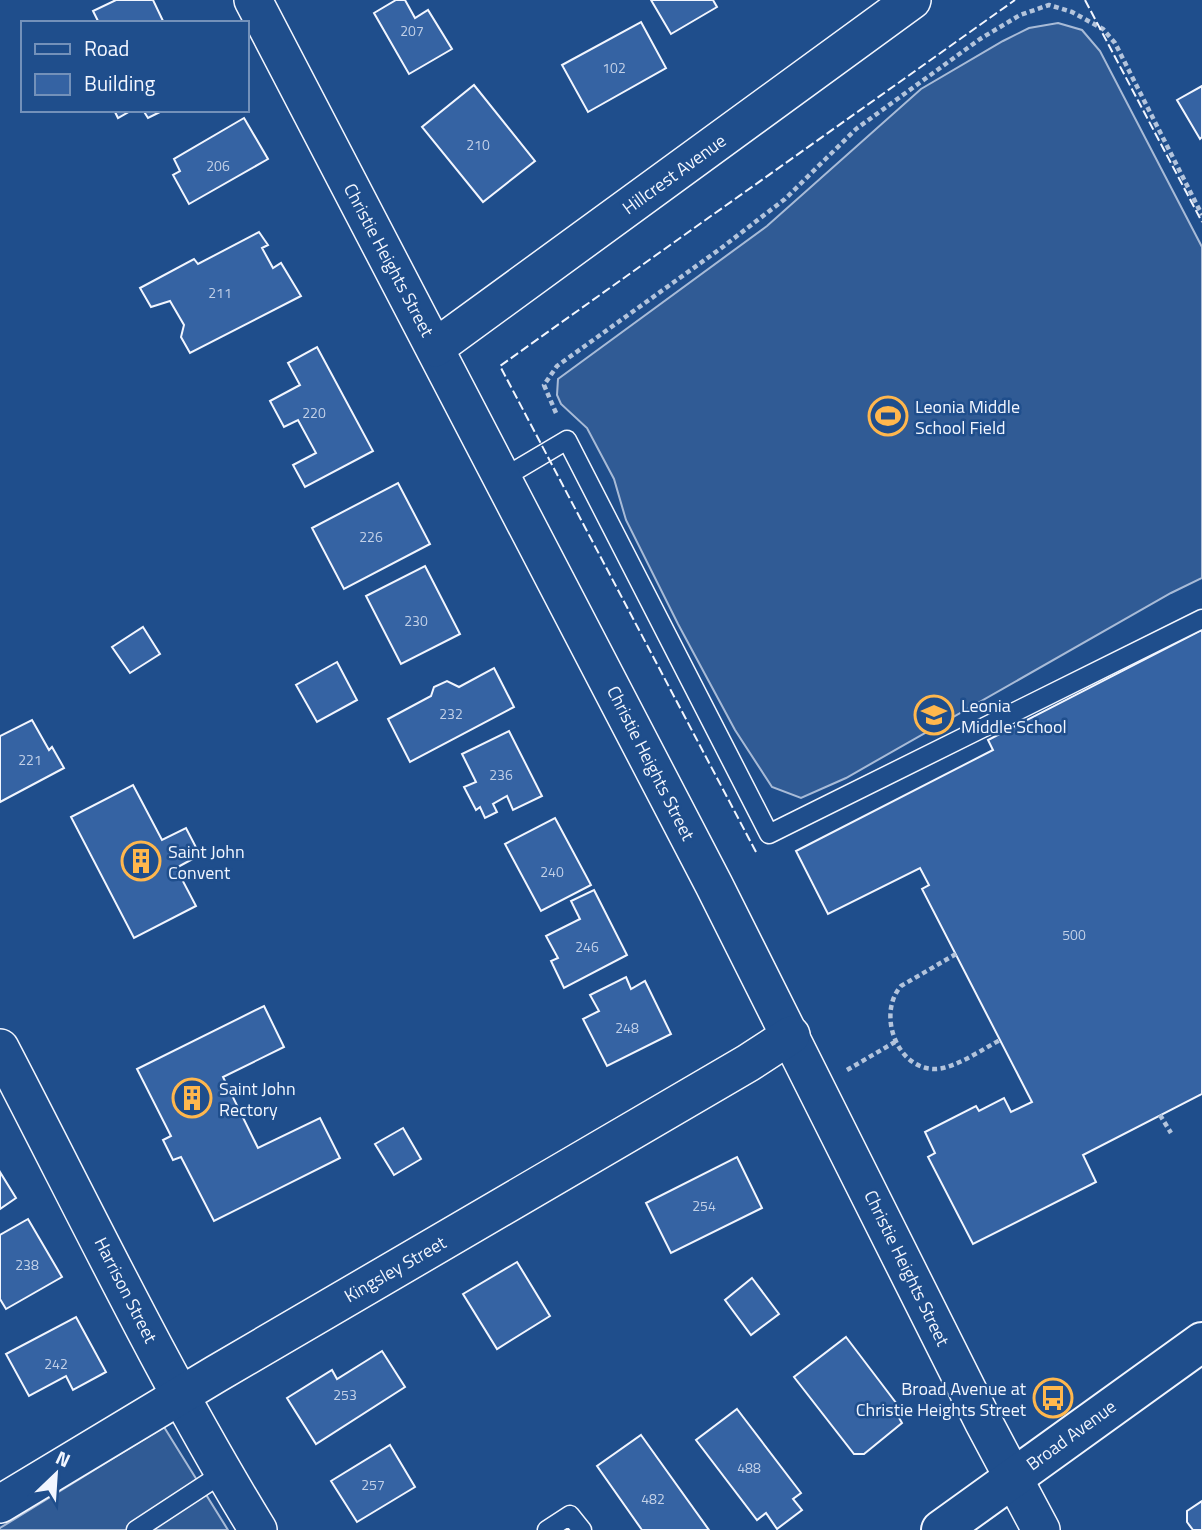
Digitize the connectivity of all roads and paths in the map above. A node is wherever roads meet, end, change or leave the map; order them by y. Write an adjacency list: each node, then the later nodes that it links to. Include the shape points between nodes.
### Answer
1 (253, 0): 4 (street, Christie Heights Street)
2 (912, 0): 4 (street, Hillcrest Avenue)
3 (1202, 215): 5 (path, via 1115,43 1103,29 1049,5 1020,15 856,129 785,199 557,366 544,385)
4 (435, 348): 6 (street, Christie Heights Street)
5 (567, 440): 6 (lane); 7 (lane, via 769,834)
6 (503, 478): 9 (street, Christie Heights Street)
7 (1202, 619)
8 (956, 954): 11 (path, via 894,994 889,1013)
9 (791, 1035): 13 (street, Christie Heights Street); 17 (street, Kingsley Street)
10 (1000, 1040): 11 (path, via 935,1069 914,1063)
11 (895, 1042): 13 (path)
12 (0, 1048): 17 (street, Harrison Street)
13 (818, 1089): 19 (street, Christie Heights Street)
14 (1160, 1115): 15 (path)
15 (1171, 1133)
16 (1202, 1342): 19 (street, Broad Avenue)
17 (181, 1395): 18 (street, Harrison Street); 20 (street, Kingsley Street)
18 (223, 1473): 21 (lane); 22 (street, Harrison Street)
19 (1013, 1477): 25 (street, Broad Avenue); 26 (street, Christie Heights Street)
20 (0, 1504)
21 (136, 1530)
22 (258, 1530)
23 (547, 1530): 24 (lane, via 570,1515)
24 (582, 1530)
25 (941, 1530)
26 (1041, 1530)

